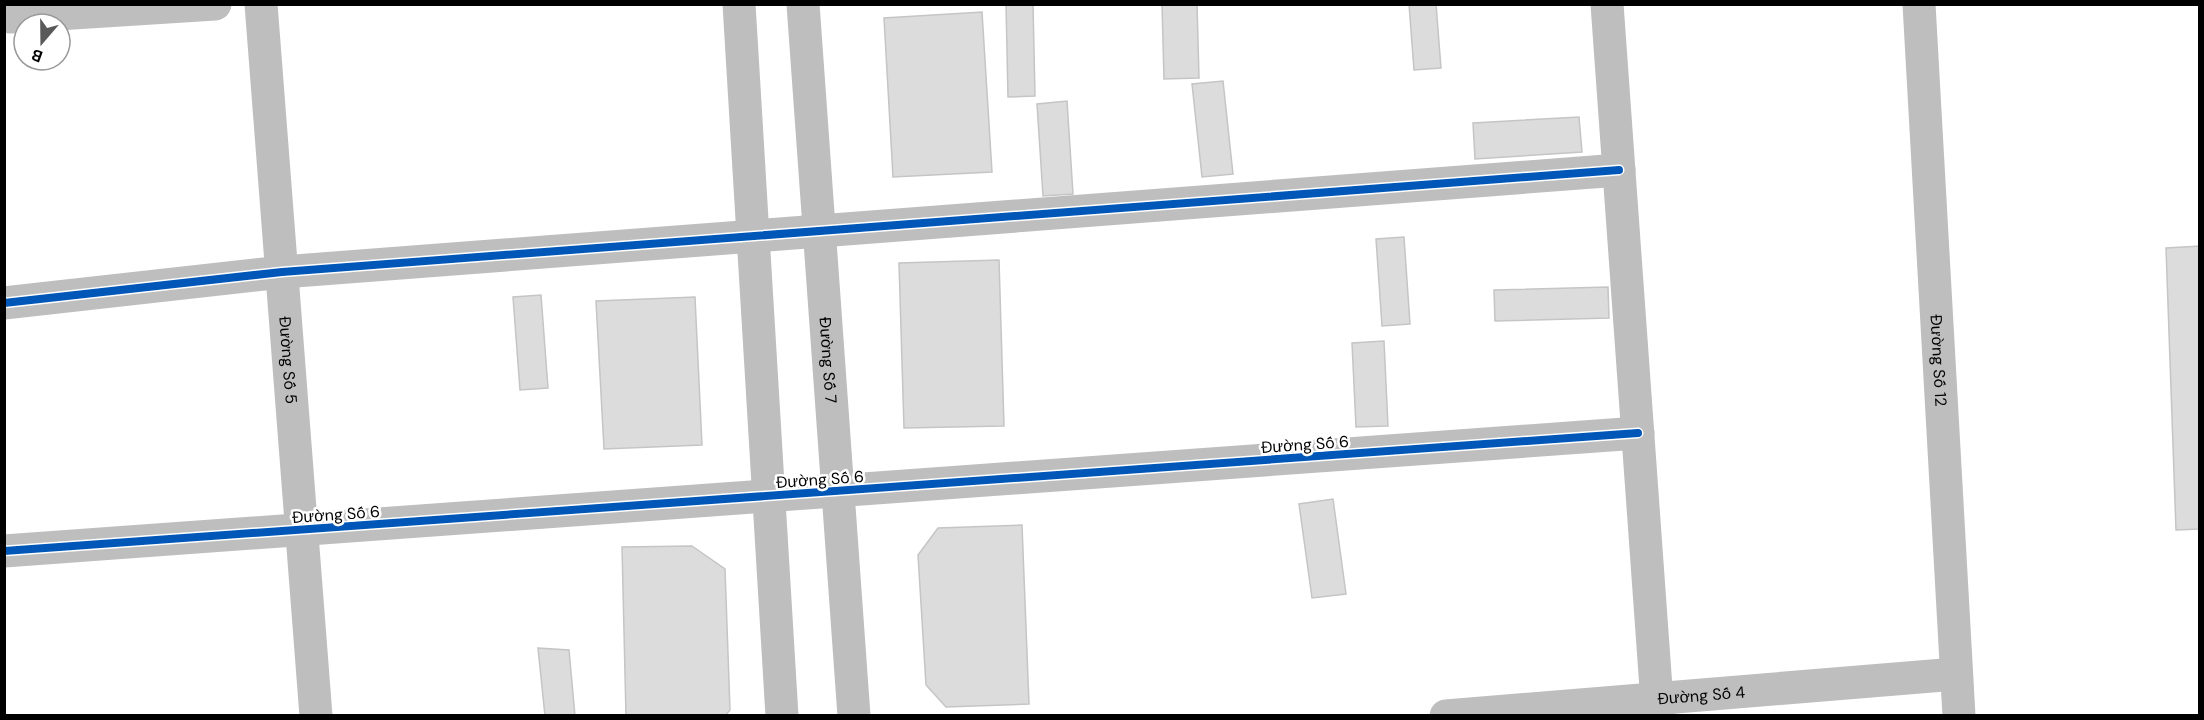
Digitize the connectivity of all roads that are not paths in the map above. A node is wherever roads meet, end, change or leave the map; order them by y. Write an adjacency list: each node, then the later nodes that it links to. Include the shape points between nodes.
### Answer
1 (215, 4): 7 (street)
2 (261, 4): 11 (street, Đường Số 5)
3 (739, 4): 10 (street)
4 (803, 4): 9 (street, Đường Số 7)
5 (1607, 4): 8 (street)
6 (1920, 4): 18 (street, Đường Số 12)
7 (10, 17)
8 (1619, 170): 9 (street); 13 (street)
9 (819, 231): 10 (street); 14 (street, Đường Số 7)
10 (753, 236): 11 (street); 15 (street)
11 (282, 272): 12 (street); 16 (street, Đường Số 5)
12 (4, 303)
13 (1638, 433): 14 (street, Đường Số 6); 19 (street)
14 (838, 491): 15 (street, Đường Số 6); 22 (street, Đường Số 7)
15 (769, 496): 16 (street, Đường Số 6); 21 (street)
16 (302, 530): 17 (street, Đường Số 6); 20 (street, Đường Số 5)
17 (4, 552)
18 (1956, 674): 19 (street, Đường Số 4); 24 (street, Đường Số 12)
19 (1658, 707): 23 (street, Đường Số 4)
20 (316, 716)
21 (782, 716)
22 (854, 716)
23 (1446, 716)
24 (1959, 716)

